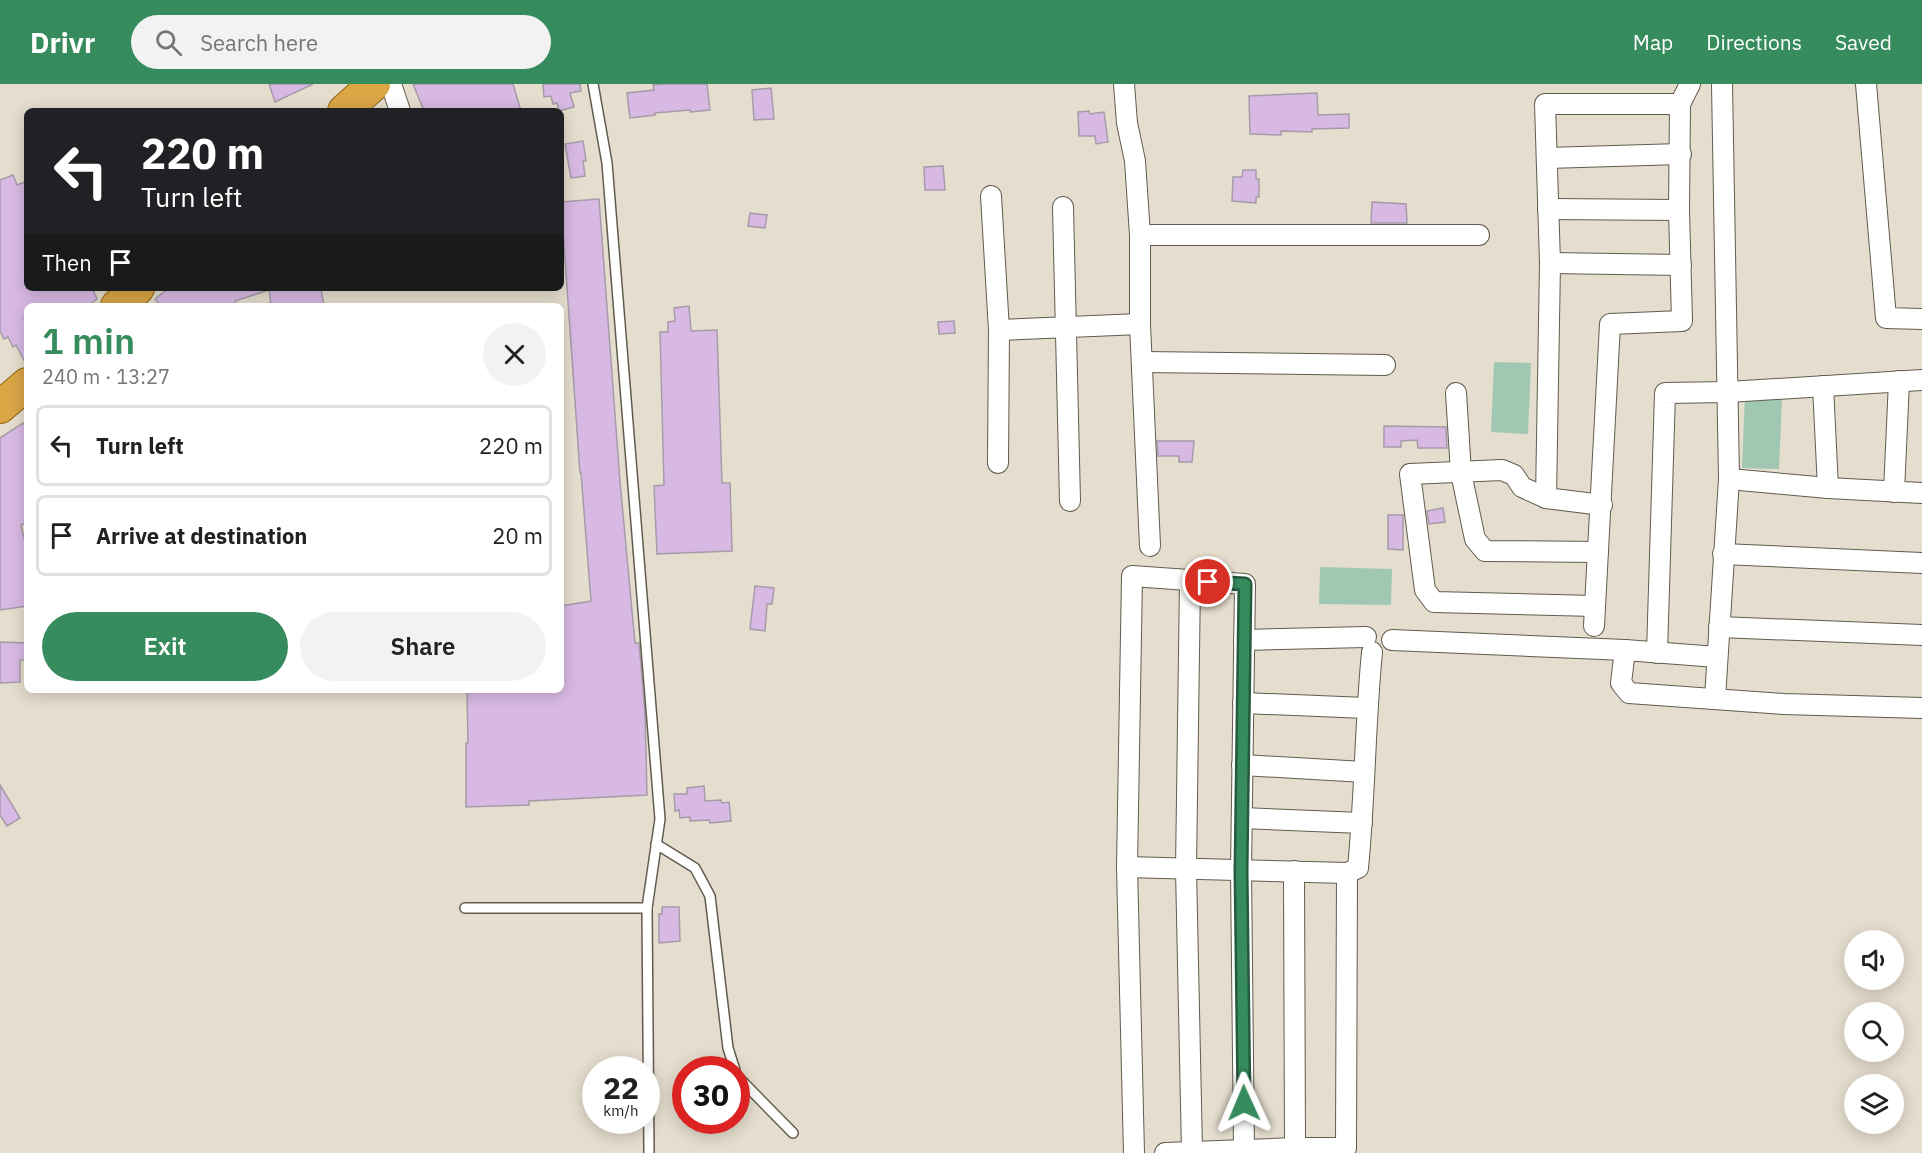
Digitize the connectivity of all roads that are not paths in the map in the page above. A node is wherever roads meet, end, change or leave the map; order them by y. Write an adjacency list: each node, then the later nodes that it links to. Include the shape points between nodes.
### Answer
1 (374, 84): 9 (highway)
2 (391, 84): 10 (street)
3 (594, 84): 65 (lane, via 607,163 660,819)
4 (1124, 84): 17 (street, via 1127,123 1136,161)
5 (1690, 84): 8 (street)
6 (1722, 84): 33 (street)
7 (1866, 84): 23 (street, via 1886,318)
8 (1680, 104): 11 (street); 12 (street, via 1545,104)
9 (347, 108)
10 (399, 108)
11 (1681, 154): 12 (street); 16 (street)
12 (1547, 158): 15 (street)
13 (991, 196): 26 (street)
14 (1064, 207): 25 (street)
15 (1548, 209): 16 (street); 19 (street)
16 (1679, 210): 20 (street)
17 (1140, 235): 18 (street); 24 (street)
18 (1479, 235)
19 (1550, 263): 20 (street); 42 (street)
20 (1681, 265): 44 (street, via 1682,321 1610,324)
21 (134, 291): 22 (highway)
22 (120, 303)
23 (1922, 319)
24 (1140, 324): 25 (street); 27 (street)
25 (1066, 327): 26 (street); 43 (street)
26 (999, 330): 36 (street)
27 (1142, 362): 28 (street); 45 (street)
28 (1385, 364)
29 (1922, 380): 30 (street)
30 (1899, 381): 31 (street); 40 (street)
31 (1823, 386): 33 (street); 39 (street)
32 (24, 387): 35 (highway)
33 (1728, 392): 38 (street); 55 (street, via 1665,393)
34 (1456, 393): 37 (street)
35 (0, 407)
36 (998, 463)
37 (1461, 473): 42 (street, via 1502,470 1514,475 1522,487); 46 (street, via 1475,539 1485,551); 46 (street, via 1410,474 1425,590 1434,602 1594,616)
38 (1728, 479): 39 (street); 47 (street)
39 (1828, 488): 40 (street)
40 (1894, 492): 41 (street)
41 (1922, 493)
42 (1546, 498): 44 (street)
43 (1070, 501)
44 (1602, 505): 46 (street)
45 (1150, 546)
46 (1598, 552)
47 (1723, 554): 48 (street); 50 (street)
48 (1922, 563)
49 (1190, 580): 52 (street, via 1245,584); 66 (street, via 1131,576); 67 (street)
50 (1719, 627): 51 (street); 56 (street)
51 (1922, 635)
52 (1244, 640): 53 (street); 58 (street)
53 (1369, 645): 54 (street, via 1371,629 1380,627 1392,640); 59 (street)
54 (1625, 650): 55 (street); 57 (street, via 1621,683 1629,693)
55 (1657, 653): 56 (street)
56 (1717, 657): 57 (street)
57 (1715, 698): 60 (street)
58 (1243, 703): 59 (street); 61 (street)
59 (1366, 708): 62 (street)
60 (1922, 708)
61 (1242, 765): 62 (street); 63 (street)
62 (1364, 772): 64 (street)
63 (1242, 818): 64 (street); 68 (street)
64 (1362, 823): 70 (street, via 1358,868)
65 (656, 844): 72 (lane); 73 (lane, via 695,868 710,896)
66 (1127, 867): 67 (street); 80 (street)
67 (1186, 869): 68 (street); 78 (street)
68 (1241, 871): 69 (street); 77 (street)
69 (1294, 871): 70 (street); 76 (street)
70 (1347, 873): 76 (street, via 1346,1148)
71 (465, 908): 72 (lane)
72 (647, 908): 79 (lane)
73 (731, 1056)
74 (750, 1089): 75 (lane)
75 (793, 1133)
76 (1295, 1148): 77 (street)
77 (1244, 1150): 78 (street)
78 (1192, 1151): 81 (street)
79 (649, 1153)
80 (1134, 1153)
81 (1165, 1153)

